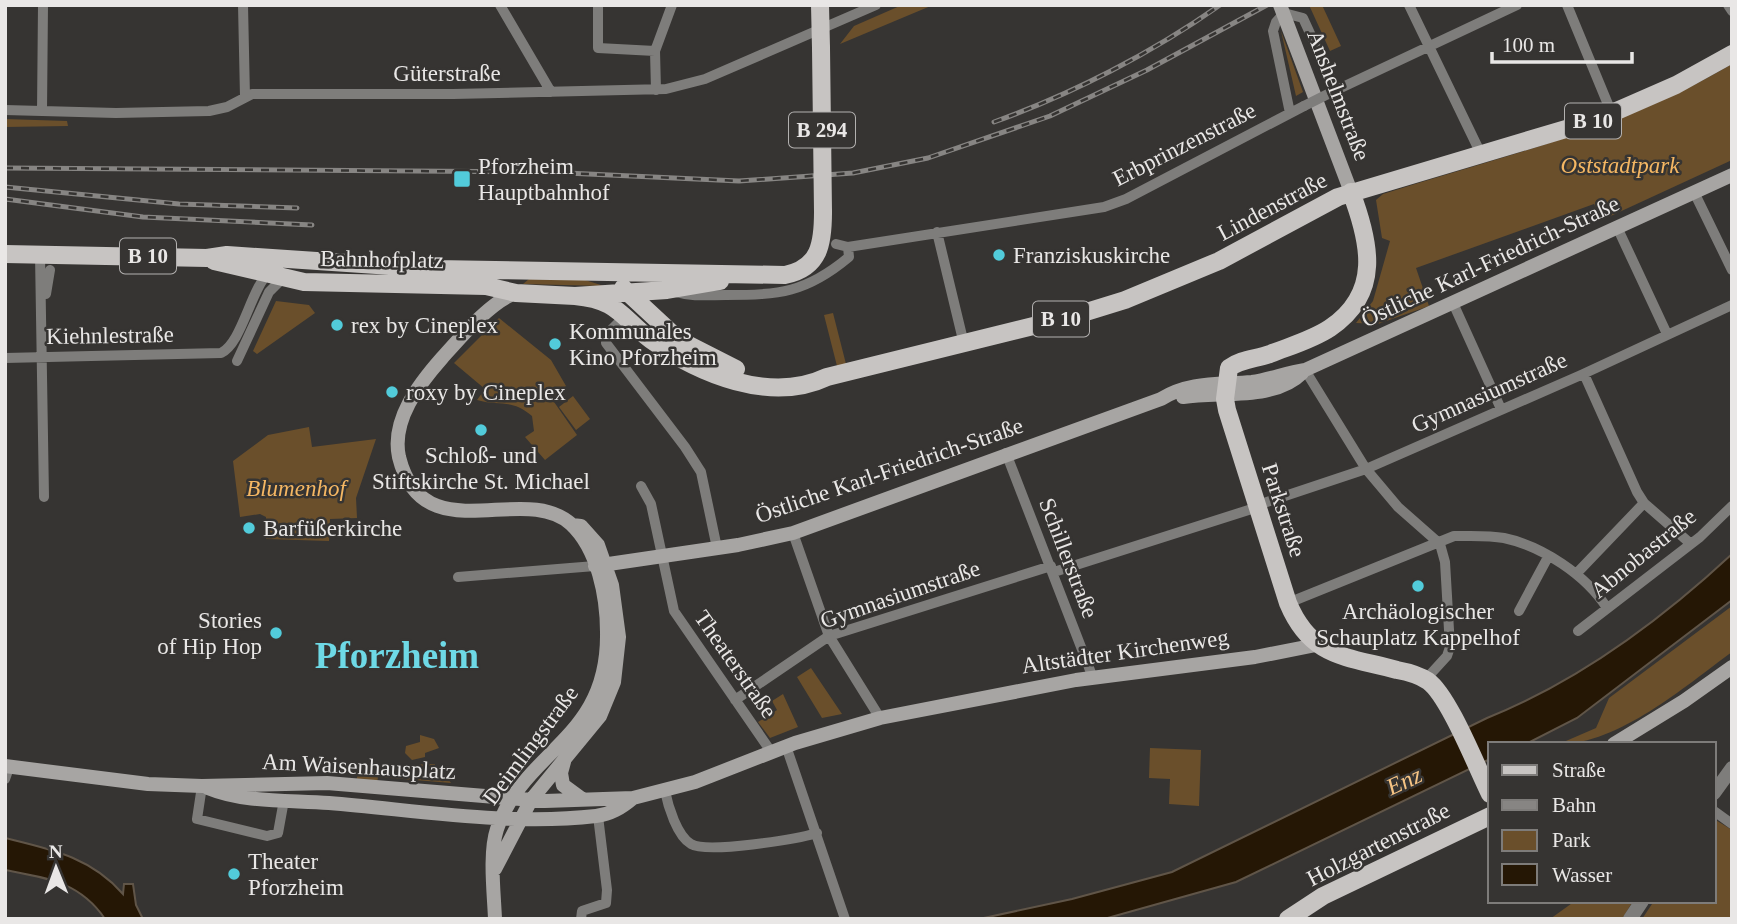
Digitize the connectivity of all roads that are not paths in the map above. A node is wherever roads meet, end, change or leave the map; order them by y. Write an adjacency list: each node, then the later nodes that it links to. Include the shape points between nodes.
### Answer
1 (43, 5): 23 (street)
2 (243, 5): 21 (street)
3 (500, 5): 19 (street)
4 (598, 5): 16 (street, via 598,48)
5 (672, 5): 16 (street)
6 (820, 5): 14 (main road, B 294)
7 (876, 5): 14 (street, Güterstraße)
8 (1409, 5): 15 (street)
9 (1517, 5): 15 (street, Erbprinzenstraße)
10 (1567, 5): 25 (street)
11 (1728, 5): 13 (street)
12 (1282, 9): 20 (street, Anshelmstraße, via 1303,18); 24 (street, Anshelmstraße, via 1273,31); 28 (main road, Anshelmstraße)
13 (1732, 11)
14 (820, 39): 18 (street, Güterstraße, via 705,79); 43 (main road, B 294, bridge, via 822,236 815,260 785,275)
15 (1429, 47): 20 (street, Erbprinzenstraße); 26 (street)
16 (655, 51): 18 (street)
17 (1732, 54): 25 (main road, Lindenstraße / B 10)
18 (656, 90): 19 (street, Güterstraße)
19 (551, 92): 21 (street, Güterstraße)
20 (1333, 92): 24 (street, Erbprinzenstraße, bridge)
21 (245, 97): 23 (street, Güterstraße, via 209,111)
22 (5, 110): 23 (street, Güterstraße)
23 (42, 111)
24 (1290, 113): 31 (street, Erbprinzenstraße, via 1126,199)
25 (1612, 114): 26 (main road, Lindenstraße / B 10)
26 (1481, 154): 28 (main road, Lindenstraße / B 10)
27 (1732, 175): 29 (main road, Östliche Karl-Friedrich-Straße)
28 (1351, 192): 57 (main road, Lindenstraße / B 10, via 1219,261 1160,286 1088,312); 64 (main road, via 1369,252 1359,297 1329,329 1229,368)
29 (1694, 192): 30 (main road, Östliche Karl-Friedrich-Straße); 40 (street)
30 (1617, 227): 50 (main road, Östliche Karl-Friedrich-Straße); 56 (street)
31 (937, 232): 33 (street, Erbprinzenstraße); 57 (street)
32 (836, 244): 33 (street, Erbprinzenstraße)
33 (848, 247): 46 (street, via 849,257 835,269 789,293 692,296)
34 (5, 254): 35 (main road, B 10)
35 (40, 255): 36 (main road, B 10); 54 (street)
36 (207, 258): 37 (main road, B 10, via 227,255); 44 (main road, B 10)
37 (314, 261): 39 (main road, Bahnhofplatz / B 10); 44 (street, via 277,266)
38 (50, 270): 54 (street)
39 (518, 270): 41 (main road, Bahnhofplatz / B 10); 45 (main road)
40 (1732, 270)
41 (601, 271): 42 (main road, B 294); 47 (main road, B 10)
42 (662, 272): 43 (main road, B 294); 46 (main road, via 665,280)
43 (740, 275): 46 (main road, B 294)
44 (273, 282): 45 (main road, Bahnhofplatz / B 10); 59 (street, Kiehnlestraße, via 231,346 221,353); 60 (street)
45 (497, 289): 48 (main road, Bahnhofplatz / B 10); 55 (main road)
46 (659, 290): 47 (main road, B 294); 53 (main road, via 646,300)
47 (627, 292): 49 (main road, Bahnhofplatz / B 294); 53 (main road, Lindenstraße / B 10)
48 (516, 293): 49 (main road, Bahnhofplatz / B 10); 55 (main road)
49 (575, 296): 52 (main road, Lindenstraße / B 10, via 608,302)
50 (1453, 303): 61 (main road, Östliche Karl-Friedrich-Straße); 65 (street)
51 (1732, 305): 56 (street, Gymnasiumstraße)
52 (625, 316): 63 (main road, Lindenstraße / B 10, via 678,357 737,382 778,388 813,384); 76 (street, via 607,334 606,343 701,472)
53 (649, 316): 63 (main road, Lindenstraße / B 10, via 687,345 737,369 769,376)
54 (42, 321): 59 (street)
55 (471, 327): 79 (main road, via 423,380 406,410 398,447 408,479 425,498 445,508 479,513 534,510 554,515 586,530)
56 (1667, 334): 62 (street, Gymnasiumstraße)
57 (964, 344): 63 (main road, Lindenstraße / B 10)
58 (5, 358): 59 (street, Kiehnlestraße)
59 (42, 358): 69 (street)
60 (237, 361)
61 (1305, 370): 64 (main road, Östliche Karl-Friedrich-Straße, via 1284,385); 67 (street)
62 (1584, 374): 65 (street, Gymnasiumstraße); 70 (street)
63 (827, 377)
64 (1227, 388): 66 (main road, Östliche Karl-Friedrich-Straße, via 1161,398); 71 (main road, Parkstraße, via 1228,415)
65 (1501, 410): 67 (street, Gymnasiumstraße)
66 (1006, 453): 73 (main road, Östliche Karl-Friedrich-Straße); 80 (street, Schillerstraße)
67 (1366, 469): 71 (street, Gymnasiumstraße); 74 (street, via 1398,507)
68 (641, 486): 77 (street, Theaterstraße, via 651,504)
69 (44, 497)
70 (1644, 503): 75 (street); 81 (street)
71 (1258, 506): 80 (street, Gymnasiumstraße); 83 (main road, Parkstraße)
72 (1732, 506): 75 (street, Abnobastraße)
73 (793, 533): 76 (main road, Östliche Karl-Friedrich-Straße); 87 (street)
74 (1440, 544): 78 (street, via 1454,536 1502,538); 83 (street); 91 (street, via 1446,562 1450,647)
75 (1691, 544): 84 (street, Abnobastraße)
76 (717, 548): 77 (main road, Östliche Karl-Friedrich-Straße)
77 (662, 556): 79 (main road, Östliche Karl-Friedrich-Straße); 92 (street, Theaterstraße, via 674,611)
78 (1548, 557): 81 (street); 85 (street)
79 (601, 565): 82 (street, Östliche Karl-Friedrich-Straße); 97 (main road, Deimlingstraße, via 619,630 614,682 600,716); 105 (main road, Deimlingstraße, via 607,618 602,681 583,719)
80 (1053, 569): 87 (street, Gymnasiumstraße); 90 (street, Schillerstraße)
81 (1576, 574): 84 (street)
82 (458, 577)
83 (1288, 603): 88 (main road, Parkstraße)
84 (1607, 608): 86 (street, Abnobastraße)
85 (1519, 611)
86 (1578, 631)
87 (829, 636): 92 (street, Gymnasiumstraße); 93 (street)
88 (1315, 645): 90 (main road, Altstädter Kirchenweg); 91 (main road, Altstädter Kirchenweg)
89 (1732, 667): 94 (main road)
90 (1093, 678): 93 (main road, Altstädter Kirchenweg)
91 (1426, 679): 101 (main road, via 1448,708)
92 (735, 700): 96 (street, Theaterstraße)
93 (880, 718): 95 (main road, Altstädter Kirchenweg)
94 (1617, 742)
95 (786, 746): 96 (main road, Altstädter Kirchenweg); 118 (street, Theaterstraße)
96 (772, 752): 103 (main road, Altstädter Kirchenweg)
97 (565, 761): 107 (main road, via 563,785); 109 (main road, Deimlingstraße)
98 (7, 768): 100 (main road, Am Waisenhausplatz)
99 (1732, 768): 102 (street)
100 (202, 786): 104 (main road, Am Waisenhausplatz, via 327,783); 108 (main road, Am Waisenhausplatz, via 219,793); 108 (street, via 197,819 267,836 278,833)
101 (1488, 790)
102 (1716, 790)
103 (665, 791): 106 (main road, Altstädter Kirchenweg); 118 (street, via 688,843 697,846 749,845)
104 (458, 793): 105 (main road, Am Waisenhausplatz); 111 (main road, via 461,800)
105 (514, 797): 109 (main road, Am Waisenhausplatz); 113 (main road, Deimlingstraße)
106 (633, 798): 107 (main road, Am Waisenhausplatz); 114 (main road, via 621,808)
107 (582, 799): 109 (main road, Am Waisenhausplatz)
108 (284, 800): 111 (main road, Am Waisenhausplatz)
109 (531, 800): 116 (main road, Deimlingstraße)
110 (1716, 812): 117 (street)
111 (452, 813): 112 (main road, Am Waisenhausplatz)
112 (468, 814): 113 (main road, Am Waisenhausplatz); 119 (main road)
113 (502, 816): 116 (main road, Am Waisenhausplatz); 119 (main road, Deimlingstraße)
114 (597, 816): 116 (main road, Am Waisenhausplatz); 124 (street, via 606,903 582,911)
115 (1488, 817): 126 (main road, Holzgartenstraße, via 1323,896)
116 (520, 818): 120 (main road, Deimlingstraße)
117 (1732, 824)
118 (817, 833): 122 (street, Theaterstraße)
119 (494, 840): 120 (main road, Deimlingstraße)
120 (495, 869): 123 (main road, Deimlingstraße)
121 (1641, 903): 127 (street)
122 (845, 917): 125 (street)
123 (495, 919)
124 (581, 919)
125 (831, 919)
126 (1288, 919)
127 (1630, 919)

